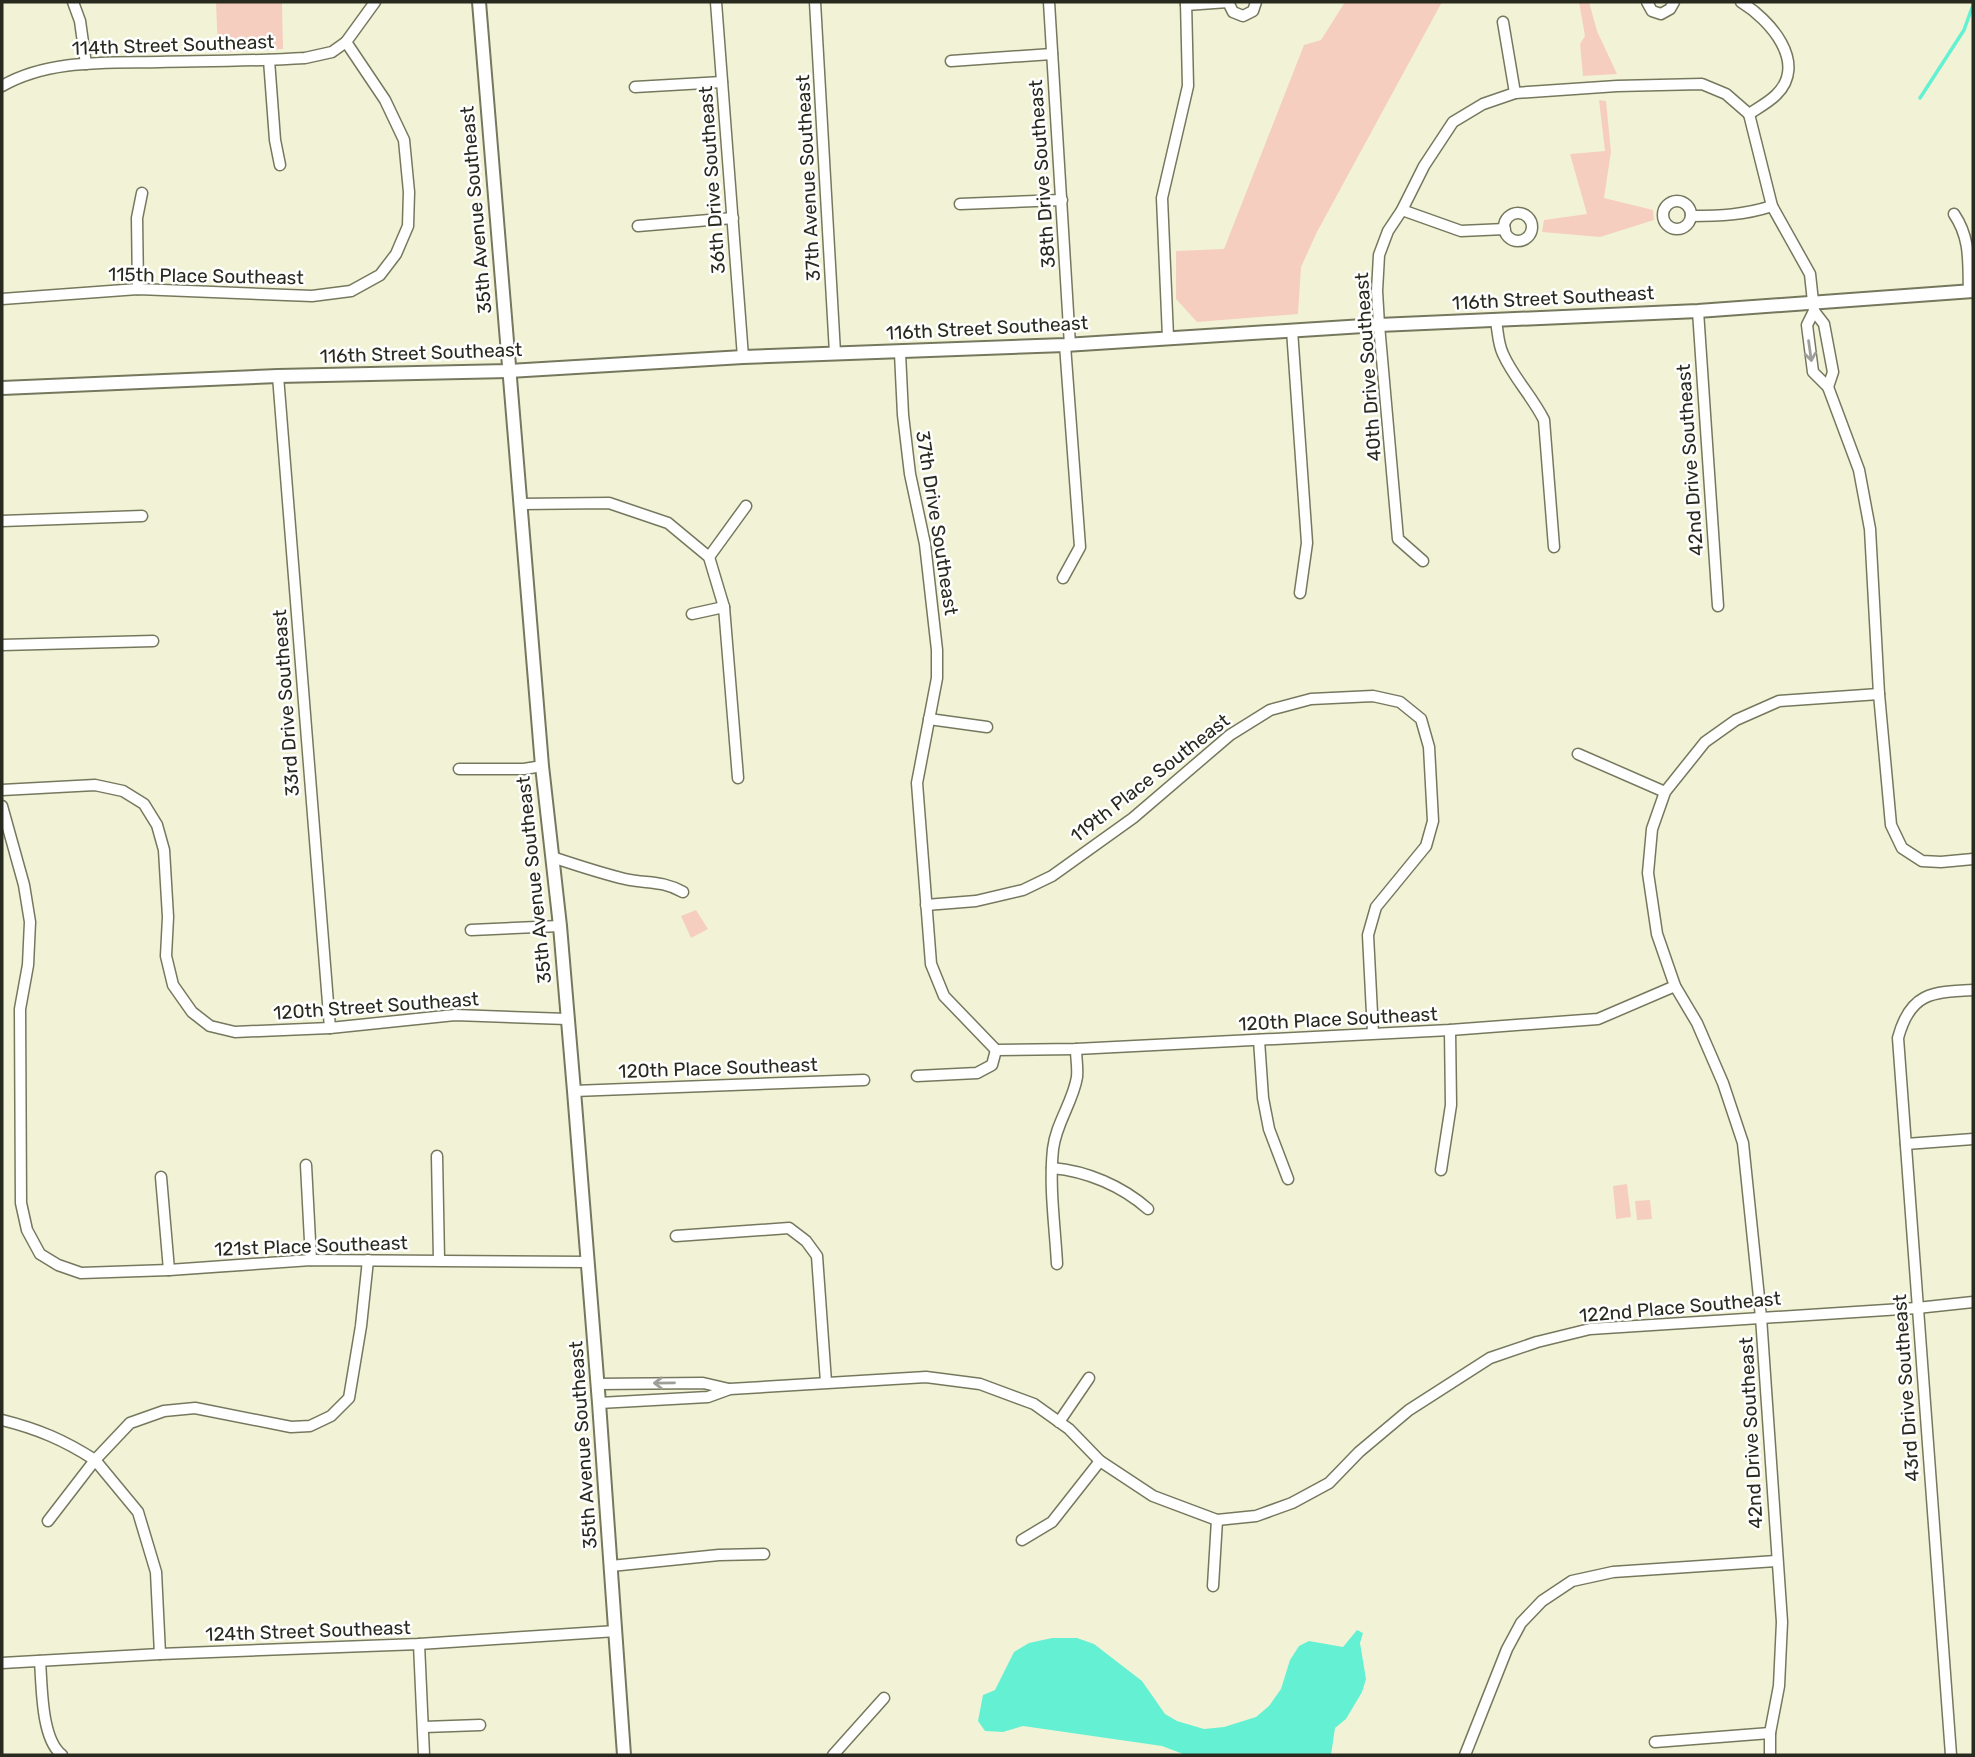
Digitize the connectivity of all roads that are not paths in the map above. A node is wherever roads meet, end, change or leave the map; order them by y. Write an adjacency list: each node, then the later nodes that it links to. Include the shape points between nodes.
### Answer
1 (73, 2): 18 (street)
2 (375, 2): 14 (street)
3 (479, 2): 48 (street, 35th Avenue Southeast)
4 (716, 2): 19 (street, 36th Drive Southeast)
5 (816, 2): 45 (street, 37th Avenue Southeast)
6 (1049, 2): 15 (street, 38th Drive Southeast)
7 (1228, 2): 8 (street, via 1233,12 1243,16 1253,11); 12 (street)
8 (1256, 2)
9 (1647, 2): 10 (street, via 1658,14 1668,12)
10 (1674, 2)
11 (1741, 2): 23 (street, via 1779,36 1788,59 1787,76 1778,94)
12 (1186, 3): 43 (street, via 1188,86 1162,198)
13 (1503, 22): 22 (street)
14 (346, 42): 16 (street, 114th Street Southeast, via 332,52); 35 (street, 115th Place Southeast, via 385,100 404,140 410,192 408,226 397,254 380,275 351,291 312,296)
15 (1052, 54): 17 (street); 26 (street, 38th Drive Southeast)
16 (270, 60): 18 (street, 114th Street Southeast); 24 (street)
17 (951, 61)
18 (86, 64): 20 (street, 114th Street Southeast, via 48,68)
19 (722, 82): 21 (street); 32 (street, 36th Drive Southeast)
20 (2, 86)
21 (635, 87)
22 (1515, 93): 23 (street, 40th Drive Southeast, via 1702,84 1726,94); 29 (street, 40th Drive Southeast, via 1452,122)
23 (1749, 114): 28 (street)
24 (280, 165)
25 (142, 193): 35 (street, via 137,218)
26 (1062, 200): 27 (street); 44 (street, 38th Drive Southeast)
27 (960, 204)
28 (1772, 205): 31 (street, via 1749,213); 38 (street, via 1810,274)
29 (1402, 210): 34 (street, via 1461,230); 41 (street, 40th Drive Southeast, via 1379,256)
30 (1954, 214): 36 (street, via 1967,239)
31 (1691, 216)
32 (733, 218): 33 (street); 47 (street, 36th Drive Southeast)
33 (638, 226)
34 (1505, 229)
35 (138, 289): 37 (street, 115th Place Southeast)
36 (1971, 291): 38 (street, 116th Street Southeast)
37 (2, 299)
38 (1813, 306): 39 (street, 116th Street Southeast); 50 (street, via 1824,324 1833,372); 50 (street, one-way to 50, via 1807,325 1813,372)
39 (1698, 311): 40 (street, 116th Street Southeast); 61 (street, 42nd Drive Southeast)
40 (1496, 321): 41 (street, 116th Street Southeast); 56 (street, via 1501,351 1544,420)
41 (1379, 325): 42 (street, 116th Street Southeast); 58 (street, 40th Drive Southeast, via 1398,539)
42 (1292, 330): 43 (street, 116th Street Southeast); 60 (street, via 1307,543)
43 (1168, 337): 44 (street, 116th Street Southeast)
44 (1067, 345): 46 (street, 116th Street Southeast); 59 (street, 38th Drive Southeast, via 1080,547)
45 (835, 353): 46 (street, 116th Street Southeast); 47 (street, 116th Street Southeast)
46 (900, 353): 67 (street, 37th Drive Southeast, via 910,474 933,596 937,678)
47 (743, 356): 48 (street, 116th Street Southeast)
48 (509, 371): 49 (street, 116th Street Southeast); 52 (street, 35th Avenue Southeast)
49 (278, 376): 51 (street, 116th Street Southeast); 85 (street, 33rd Drive Southeast)
50 (1828, 387): 66 (street, via 1859,470 1870,529)
51 (2, 388)
52 (520, 504): 57 (street, via 609,503 668,523); 70 (street, 35th Avenue Southeast)
53 (746, 506): 57 (street)
54 (142, 516): 55 (street)
55 (2, 521)
56 (1553, 547)
57 (709, 557): 62 (street)
58 (1423, 561)
59 (1063, 578)
60 (1300, 593)
61 (1718, 606)
62 (724, 607): 63 (street); 72 (street)
63 (692, 614)
64 (153, 641): 65 (street)
65 (2, 646)
66 (1879, 694): 74 (street, 42nd Drive Southeast, via 1779,701 1736,720 1705,742); 77 (street, via 1891,825 1902,848 1922,860)
67 (929, 719): 68 (street); 79 (street, 37th Drive Southeast, via 917,783)
68 (987, 727)
69 (1578, 754): 74 (street)
70 (542, 766): 71 (street); 76 (street, 35th Avenue Southeast)
71 (459, 769)
72 (738, 778)
73 (2, 790): 85 (street, 120th Street Southeast, via 95,785 123,790 144,804 157,825 164,850 166,956 173,985 192,1012 210,1026 235,1032)
74 (1665, 792): 82 (street, 42nd Drive Southeast, via 1652,829 1648,873 1657,934)
75 (2, 806): 109 (street, 121st Place Southeast, via 30,922 20,1009 21,1203 27,1230 40,1254 81,1273)
76 (552, 856): 78 (street, via 604,874 666,883); 80 (street, 35th Avenue Southeast)
77 (1973, 859)
78 (683, 891)
79 (926, 905): 87 (street, 119th Place Southeast, via 976,901 1023,890 1052,876 1140,813 1230,735 1270,710 1311,699 1373,696 1399,702 1421,719 1429,747 1433,821 1426,846 1376,907 1368,935); 90 (street, 37th Drive Southeast, via 931,964 944,996)
80 (560, 926): 81 (street); 84 (street, 35th Avenue Southeast)
81 (471, 930)
82 (1675, 986): 86 (street, 120th Place Southeast, via 1598,1019); 112 (street, 42nd Drive Southeast, via 1703,1035 1743,1143)
83 (1973, 990): 95 (street, 43rd Drive Southeast, via 1942,992 1917,1001 1903,1018 1898,1038)
84 (567, 1019): 85 (street, 120th Street Southeast, via 455,1015); 93 (street, 35th Avenue Southeast)
85 (330, 1028)
86 (1450, 1030): 87 (street, 120th Place Southeast); 99 (street, via 1451,1105)
87 (1373, 1033): 88 (street, 120th Place Southeast)
88 (1259, 1040): 89 (street, 120th Place Southeast); 101 (street, via 1269,1129)
89 (1076, 1049): 90 (street, 120th Place Southeast); 98 (street, via 1077,1074 1057,1128)
90 (996, 1050): 91 (street, via 992,1065 978,1073)
91 (917, 1076)
92 (864, 1080): 93 (street, 120th Place Southeast)
93 (575, 1091): 107 (street, 35th Avenue Southeast)
94 (1973, 1139): 95 (street)
95 (1906, 1144): 111 (street, 43rd Drive Southeast)
96 (437, 1156): 105 (street)
97 (306, 1165): 106 (street)
98 (1052, 1168): 102 (street, via 1110,1184); 108 (street)
99 (1441, 1170)
100 (161, 1177): 109 (street)
101 (1288, 1178)
102 (1148, 1209)
103 (676, 1236): 114 (street, via 789,1228 806,1241 817,1256)
104 (368, 1260): 105 (street, 121st Place Southeast); 106 (street, 121st Place Southeast); 120 (street, via 349,1398 331,1416 310,1426 290,1427 195,1408 164,1411 130,1423)
105 (439, 1260): 107 (street, 121st Place Southeast)
106 (311, 1261): 109 (street, 121st Place Southeast)
107 (588, 1262): 115 (street, 35th Avenue Southeast)
108 (1057, 1264)
109 (169, 1270)
110 (1973, 1302): 111 (street, 122nd Place Southeast)
111 (1917, 1308): 112 (street, 122nd Place Southeast); 145 (street, 43rd Drive Southeast)
112 (1761, 1317): 122 (street, 122nd Place Southeast, via 1590,1329 1490,1358 1409,1410 1329,1482 1256,1516); 126 (street, 42nd Drive Southeast)
113 (1089, 1378): 119 (street)
114 (826, 1382): 116 (street, 122nd Place Southeast); 119 (street, 122nd Place Southeast, via 926,1377 980,1384 1034,1404)
115 (598, 1384): 116 (street, 122nd Place Southeast, one-way to 115, via 703,1382); 117 (street, 35th Avenue Southeast)
116 (730, 1389): 117 (street, 122nd Place Southeast, via 708,1397)
117 (599, 1403): 127 (street, 35th Avenue Southeast)
118 (2, 1420): 120 (street, via 38,1429)
119 (1059, 1422): 121 (street, 122nd Place Southeast)
120 (95, 1460): 123 (street); 131 (street, via 138,1512 156,1572)
121 (1100, 1461): 122 (street, 122nd Place Southeast, via 1153,1496); 124 (street, via 1052,1522)
122 (1217, 1520): 128 (street)
123 (48, 1521)
124 (1022, 1540)
125 (764, 1554): 127 (street)
126 (1776, 1561): 137 (street, 42nd Drive Southeast, via 1781,1635 1779,1686); 143 (street, via 1613,1572 1572,1581 1542,1601 1521,1623)
127 (611, 1566): 129 (street, 35th Avenue Southeast)
128 (1213, 1586)
129 (616, 1631): 130 (street, 124th Street Southeast); 141 (street, 35th Avenue Southeast)
130 (419, 1644): 131 (street, 124th Street Southeast); 136 (street)
131 (160, 1654): 132 (street, 124th Street Southeast)
132 (40, 1661): 133 (street, 124th Street Southeast); 139 (street, via 47,1730)
133 (2, 1664)
134 (884, 1698): 142 (street)
135 (480, 1725): 136 (street)
136 (424, 1727): 140 (street)
137 (1770, 1733): 138 (street); 144 (street, 42nd Drive Southeast)
138 (1655, 1742)
139 (62, 1755)
140 (424, 1755)
141 (624, 1755)
142 (833, 1755)
143 (1465, 1755)
144 (1770, 1755)
145 (1951, 1755)

